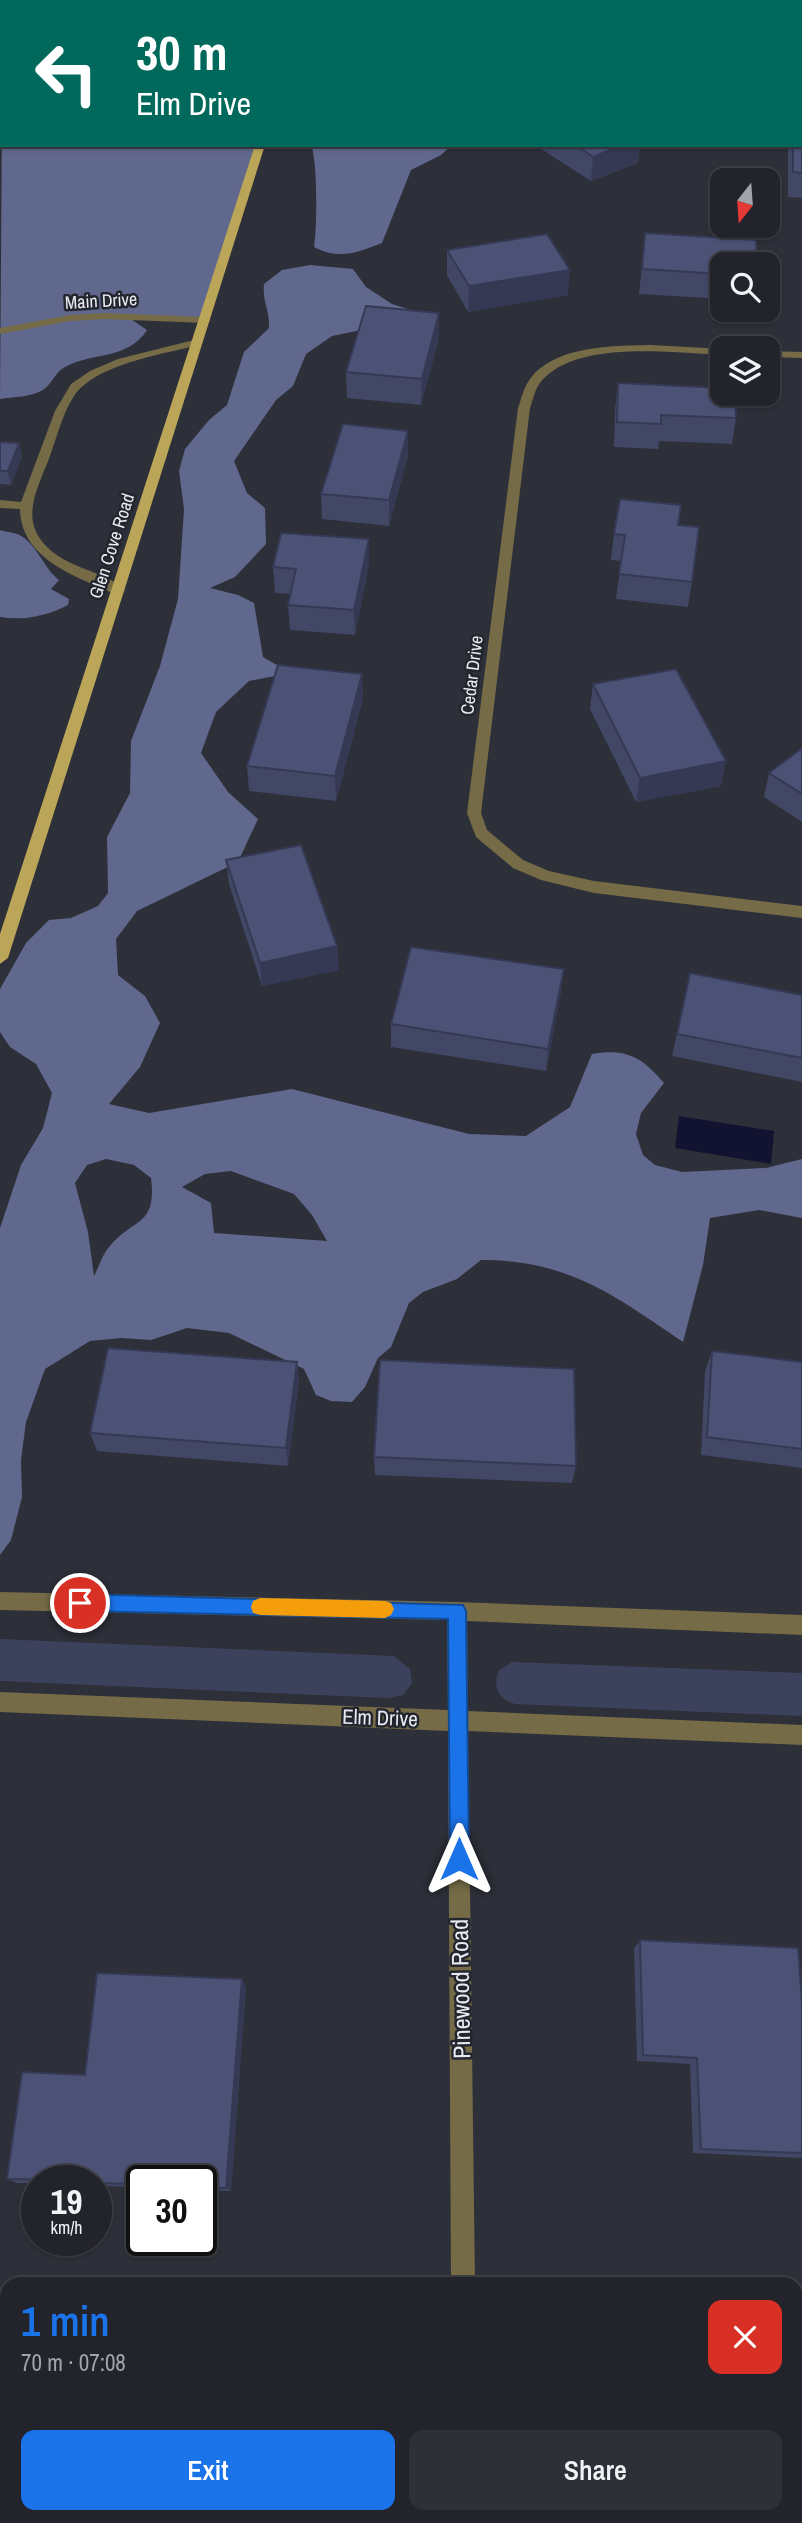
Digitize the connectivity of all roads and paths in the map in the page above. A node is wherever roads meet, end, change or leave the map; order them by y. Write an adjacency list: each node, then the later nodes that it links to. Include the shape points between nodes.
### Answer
1 (259, 147): 2 (main road, Glen Cove Road)
2 (205, 320): 3 (street, Main Drive, via 104,316); 4 (main road, Glen Cove Road)
3 (0, 331)
4 (198, 342): 9 (street, via 96,373 79,383 62,409); 10 (main road, Glen Cove Road)
5 (710, 352): 11 (street, Cedar Drive, via 610,350 555,365 534,382 524,408 474,813 481,834 518,864 546,876 594,887)
6 (780, 354): 7 (street)
7 (802, 355)
8 (0, 504): 9 (street)
9 (26, 506): 10 (street, via 33,537 48,555)
10 (118, 590): 12 (main road, Glen Cove Road)
11 (802, 912)
12 (0, 958)
13 (0, 1601): 14 (street)
14 (457, 1611): 15 (street); 17 (street, Pinewood Road)
15 (802, 1625)
16 (0, 1702): 17 (street, Elm Drive)
17 (458, 1721): 18 (street, Elm Drive); 19 (street, Pinewood Road)
18 (802, 1735)
19 (463, 2277)

